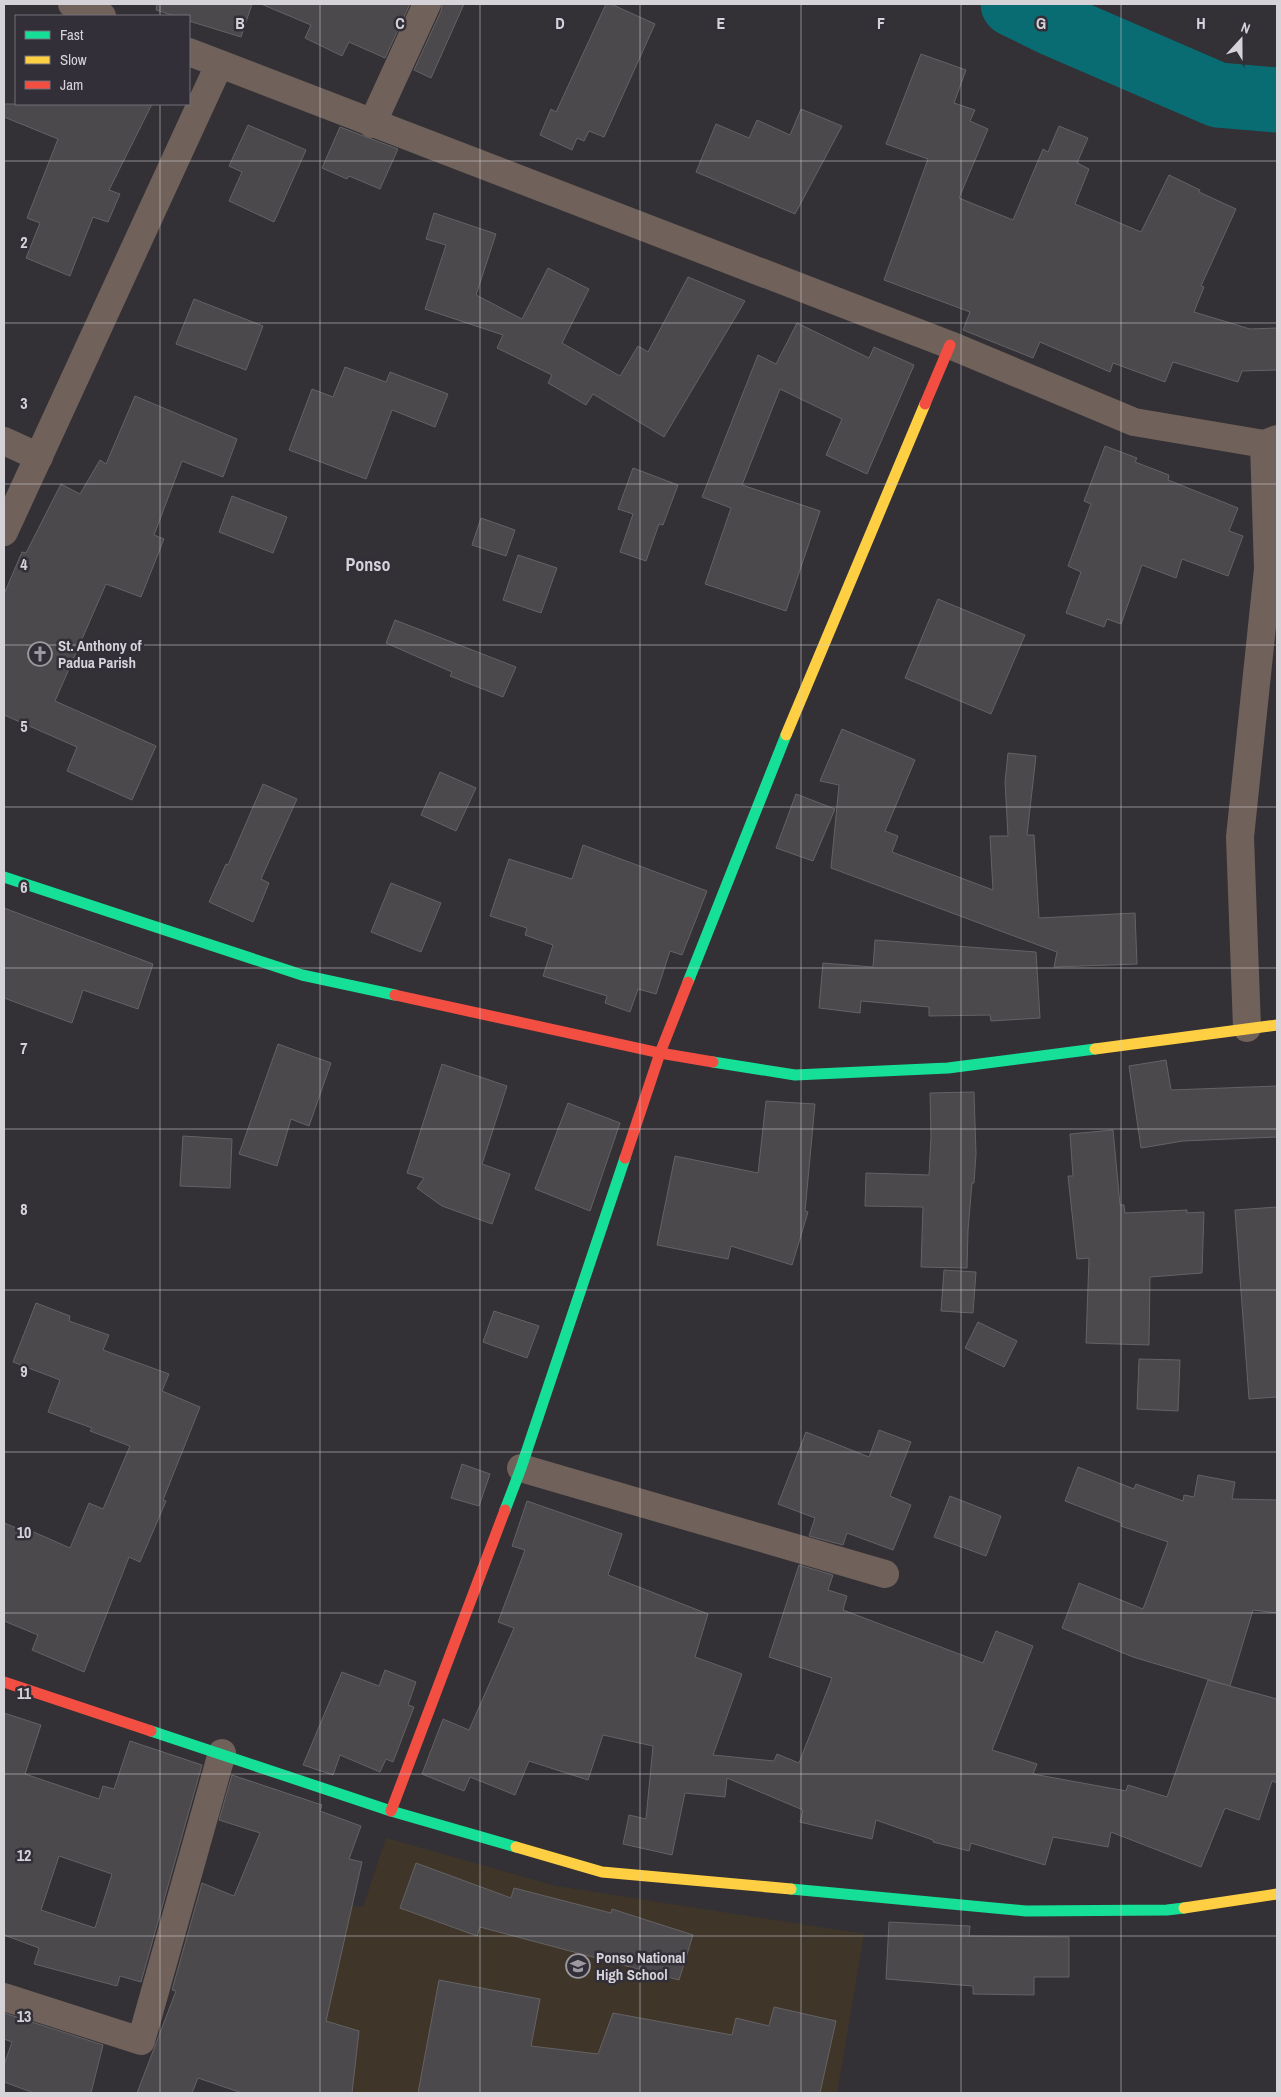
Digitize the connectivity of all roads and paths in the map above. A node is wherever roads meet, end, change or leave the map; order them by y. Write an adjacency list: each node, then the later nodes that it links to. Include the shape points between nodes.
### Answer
1 (72, 4): 3 (street)
2 (426, 4): 6 (street)
3 (100, 15)
4 (190, 52): 5 (street)
5 (219, 65): 6 (street); 10 (street)
6 (372, 124): 7 (street)
7 (950, 345): 9 (street, via 1134,422); 15 (street, via 796,711)
8 (4, 441): 10 (street)
9 (1271, 442): 14 (street, via 1268,569 1240,837)
10 (39, 456): 11 (street)
11 (4, 532)
12 (4, 877): 15 (street, via 302,975)
13 (1277, 1025): 14 (street)
14 (1247, 1028): 15 (street, via 948,1068 805,1075)
15 (660, 1053): 16 (street)
16 (521, 1468): 17 (street); 20 (street)
17 (885, 1574)
18 (4, 1682): 19 (street)
19 (222, 1753): 20 (street); 22 (street, via 141,2041)
20 (391, 1811): 21 (street, via 612,1873 1026,1911 1167,1910)
21 (1277, 1894)
22 (4, 1997)

